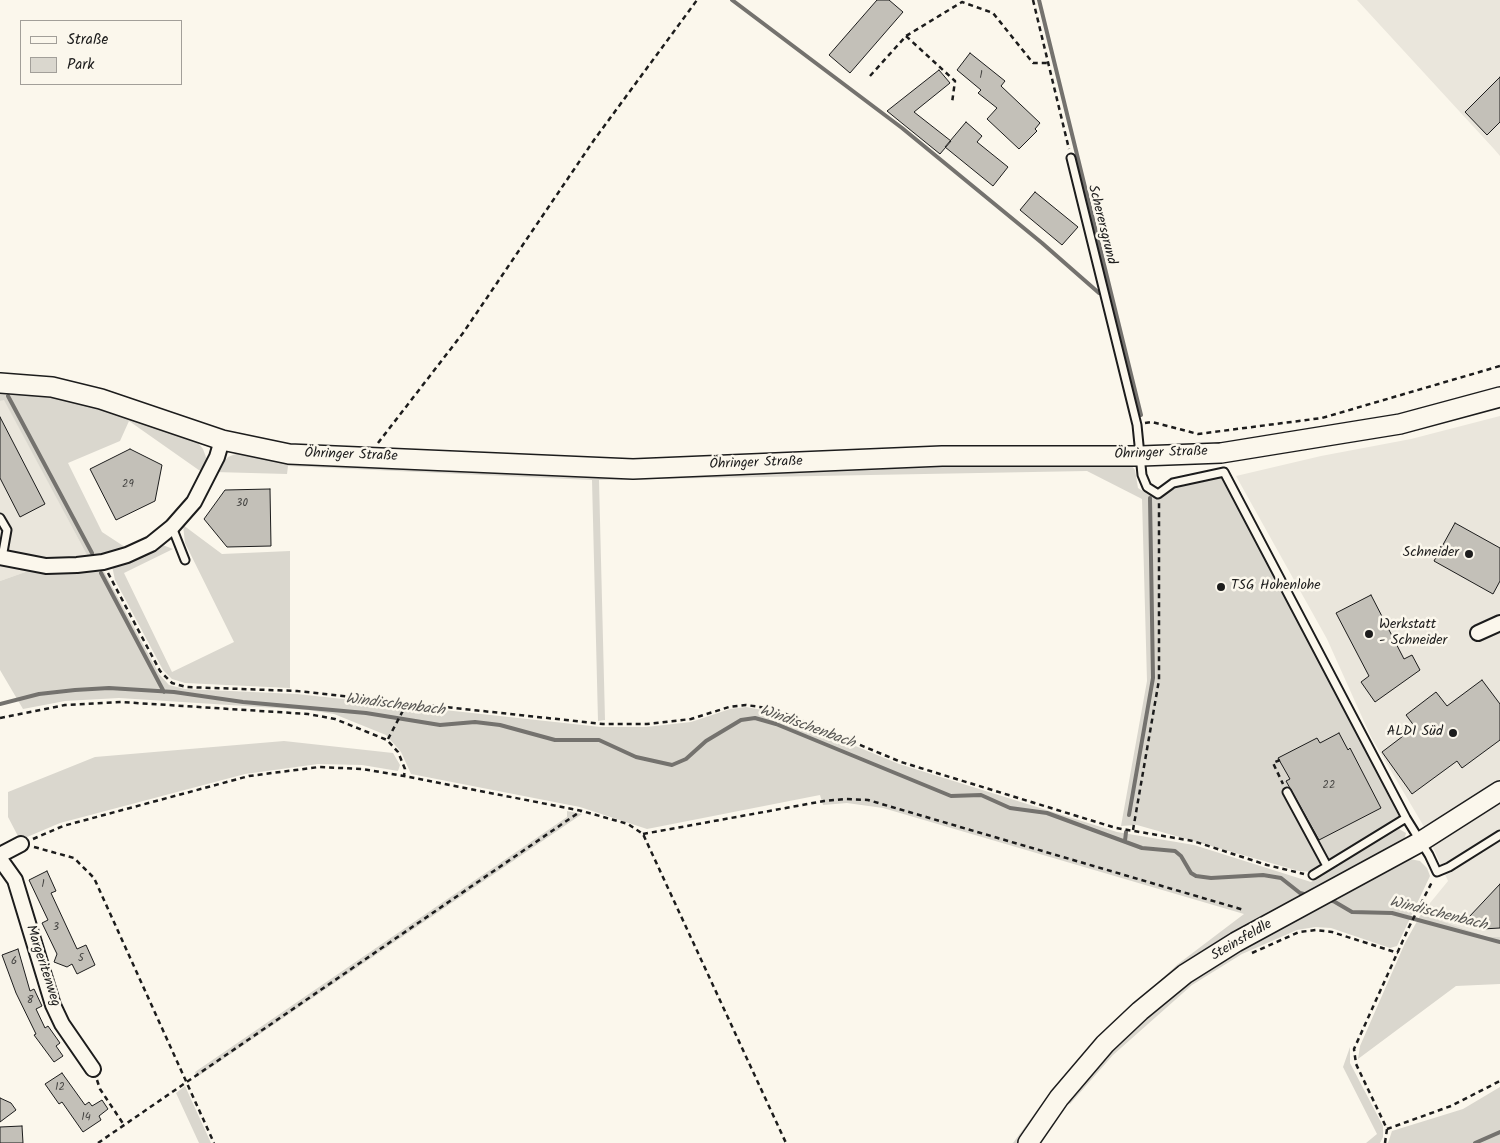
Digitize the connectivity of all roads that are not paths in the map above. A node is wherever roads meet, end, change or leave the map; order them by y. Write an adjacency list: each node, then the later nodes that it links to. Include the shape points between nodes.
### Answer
1 (1071, 158): 5 (lane, Scherersgrund, via 1137,425)
2 (8, 384): 4 (main road, Öhringer Straße, via 52,387 101,399)
3 (1500, 397): 5 (main road, Öhringer Straße, via 1400,424 1221,452)
4 (222, 440): 5 (main road, Öhringer Straße, via 289,454 633,469 942,456); 7 (street, via 207,480 194,502)
5 (1141, 456): 14 (lane, Scherersgrund, via 1142,475 1147,487 1158,494 1173,483 1224,472)
6 (0, 518): 8 (lane, via 7,530)
7 (172, 527): 8 (street, via 151,544 127,556 103,562 46,566); 9 (lane)
8 (1, 557)
9 (185, 560)
10 (1500, 623): 11 (street)
11 (1478, 633)
12 (1287, 792): 20 (lane)
13 (1500, 792): 16 (main road, Steinsfeldle)
14 (1406, 818): 16 (lane); 20 (lane)
15 (1500, 835): 16 (lane, via 1437,872)
16 (1420, 842): 23 (main road, Steinsfeldle, via 1227,948 1186,974 1105,1044 1059,1098)
17 (21, 844): 18 (street)
18 (0, 855)
19 (0, 859): 22 (street, Margeritenweg, via 15,880 53,1005 62,1024)
20 (1327, 866): 21 (lane)
21 (1313, 875)
22 (94, 1069)
23 (1028, 1143)

